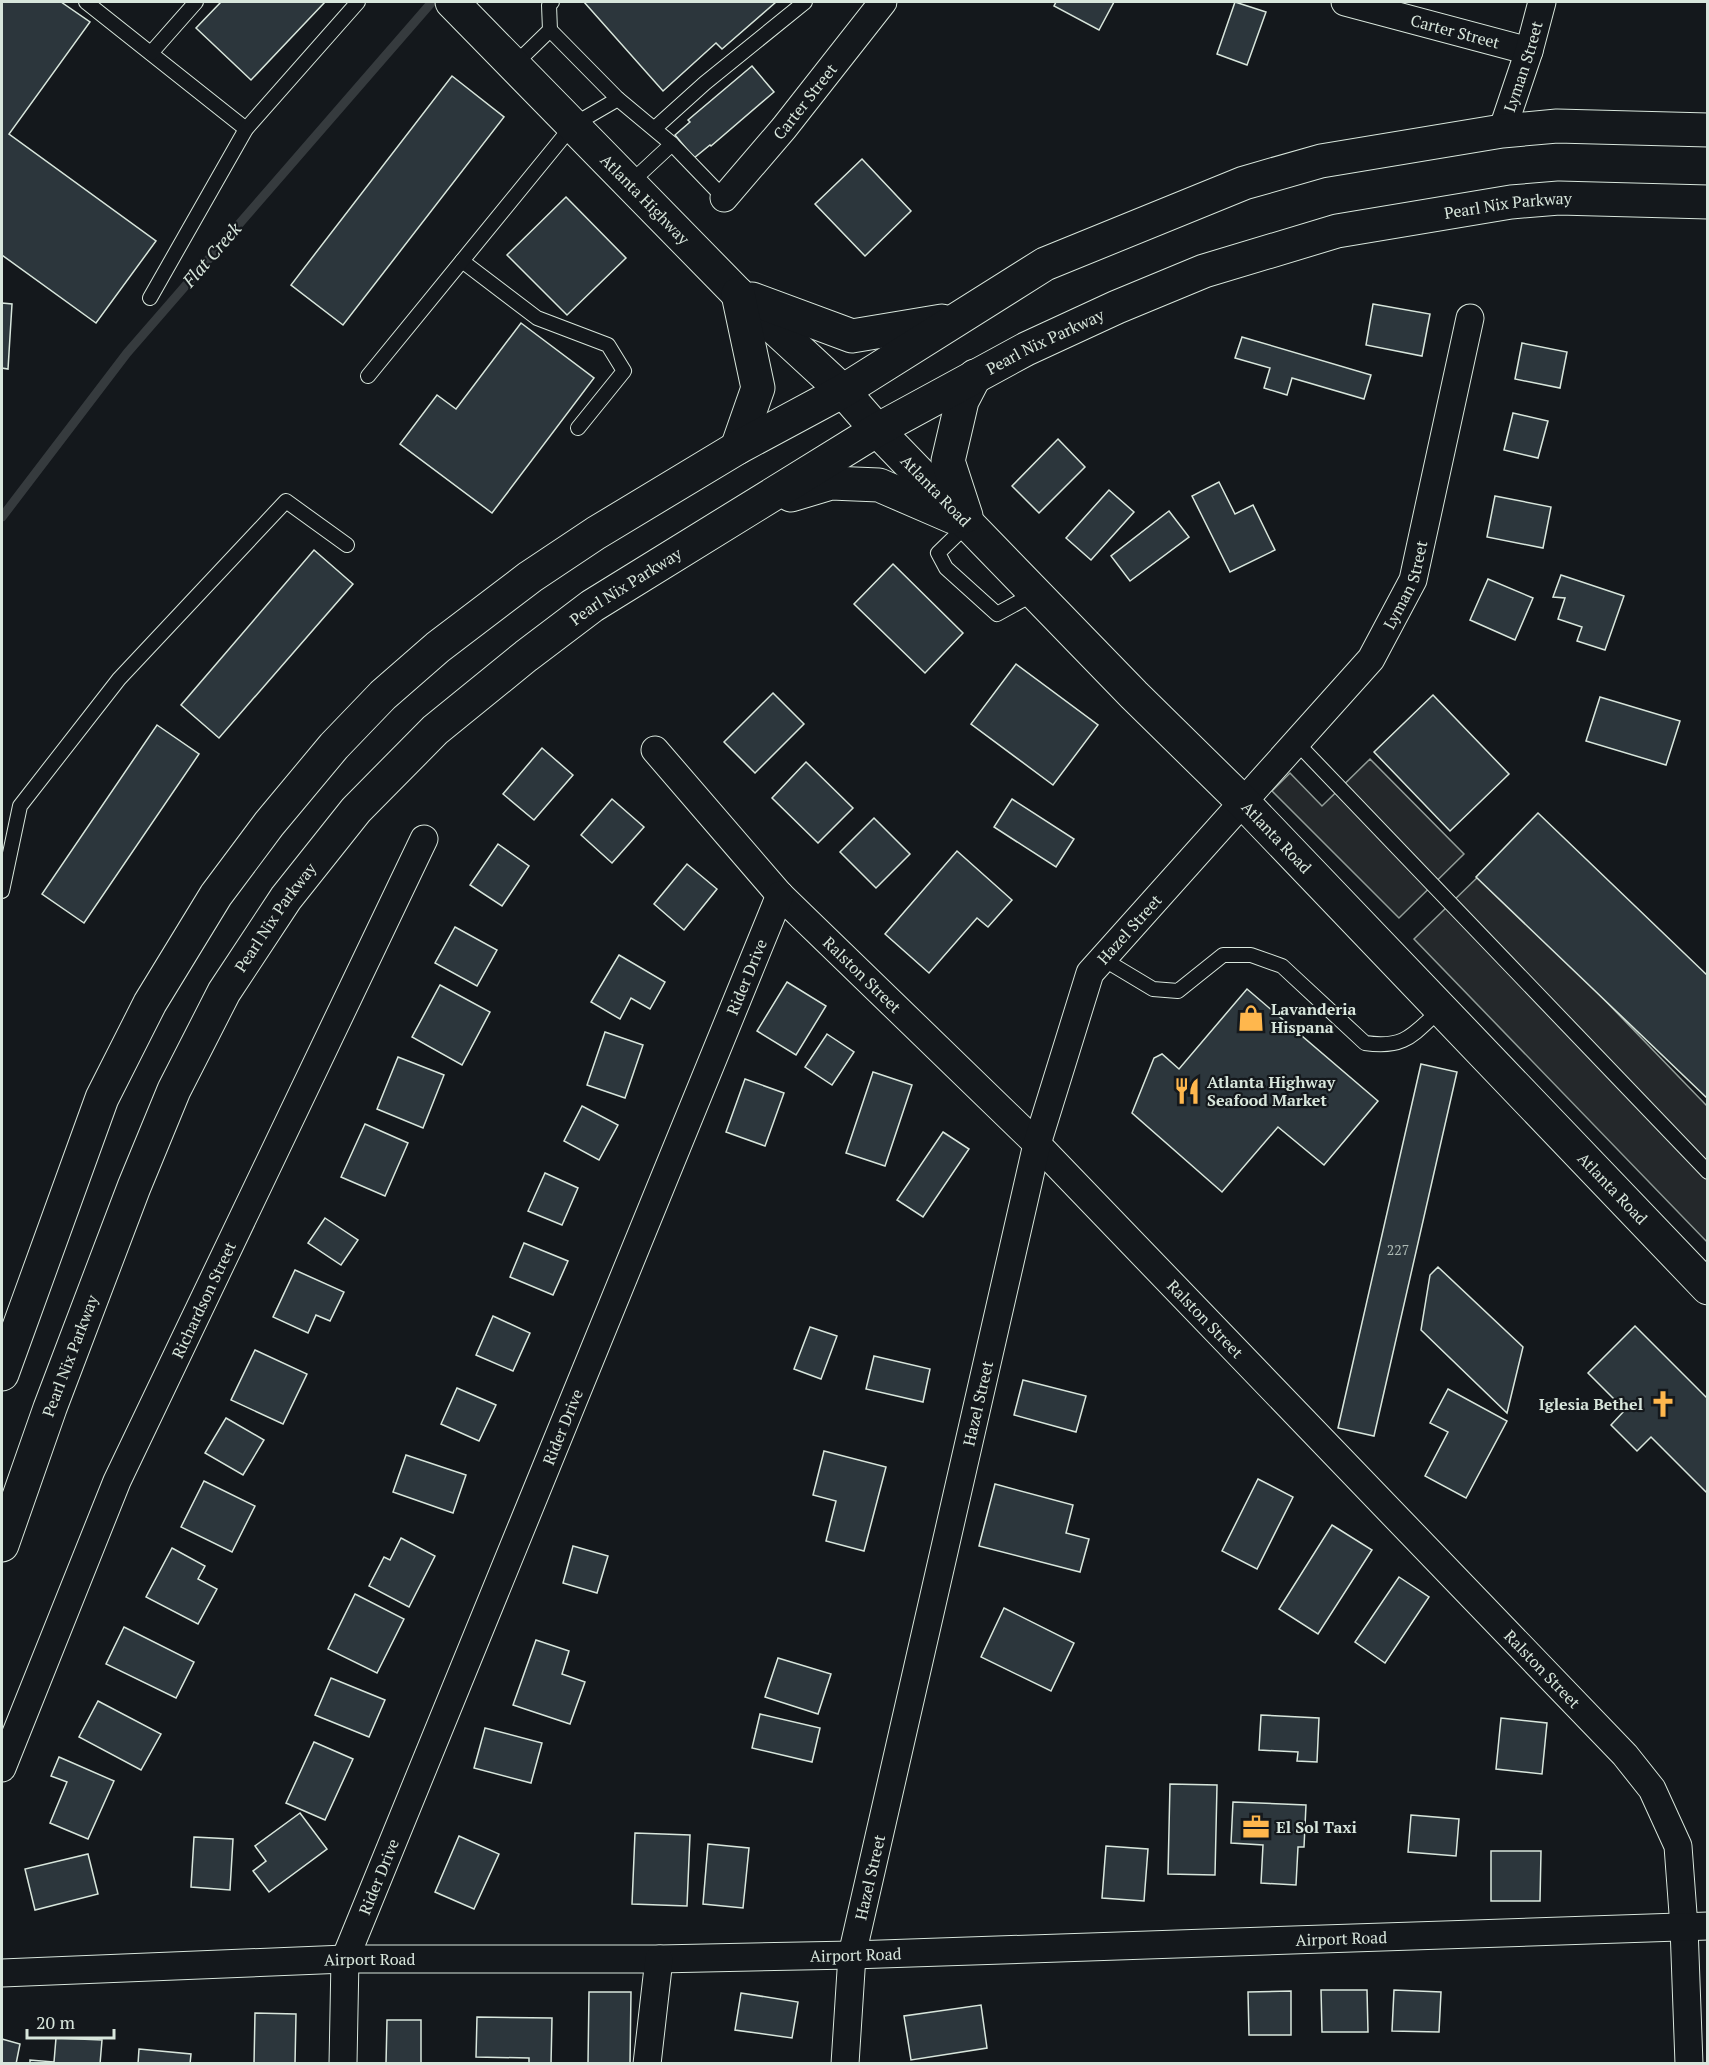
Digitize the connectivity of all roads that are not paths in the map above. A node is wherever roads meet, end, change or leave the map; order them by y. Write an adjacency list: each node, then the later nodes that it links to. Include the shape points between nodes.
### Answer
1 (86, 2): 12 (lane)
2 (196, 2): 12 (lane)
3 (358, 2): 17 (lane)
4 (452, 2): 13 (main road, Atlanta Highway)
5 (552, 2): 10 (lane)
6 (805, 2): 16 (lane)
7 (883, 2): 22 (street, Carter Street)
8 (1345, 2): 11 (street, Carter Street)
9 (1542, 2): 11 (street, Lyman Street)
10 (550, 30): 13 (lane); 14 (lane)
11 (1529, 51): 19 (street, Lyman Street)
12 (151, 53): 17 (lane)
13 (508, 58): 15 (main road, Atlanta Highway)
14 (618, 99): 15 (lane); 16 (lane)
15 (573, 125): 21 (main road, Atlanta Highway); 24 (lane)
16 (655, 128): 20 (lane)
17 (246, 129): 26 (lane)
18 (1707, 129): 19 (main road, via 1557,126)
19 (1502, 131): 28 (main road, via 1321,161 1244,183 1045,264)
20 (672, 144): 21 (lane); 22 (lane)
21 (630, 183): 25 (main road, Atlanta Highway)
22 (724, 198)
23 (1707, 202): 30 (main road, Pearl Nix Parkway, via 1559,198 1511,202 1337,231 1204,271 1106,312)
24 (462, 261): 29 (lane); 32 (lane, via 537,318 608,345 624,371)
25 (738, 294): 28 (main road, via 852,336); 31 (main road, Atlanta Highway); 34 (main road, via 758,388)
26 (150, 298)
27 (1470, 318): 39 (street, Lyman Street, via 1413,580 1371,659)
28 (955, 319): 31 (main road)
29 (368, 376)
30 (975, 376): 33 (main road, Pearl Nix Parkway); 36 (main road, via 962,401 948,461)
31 (843, 391): 33 (main road, Atlanta Road); 34 (main road)
32 (578, 428)
33 (877, 430): 35 (main road, Pearl Nix Parkway); 36 (main road, Atlanta Road)
34 (737, 448): 50 (main road, via 577,545 438,647 383,695 334,746 269,824 192,934 150,1003 102,1098)
35 (758, 505): 36 (main road, via 831,483 879,485); 51 (main road, Pearl Nix Parkway, via 592,606 435,730 356,810 286,898 224,992 174,1089 54,1397)
36 (969, 523): 38 (main road, Atlanta Road); 38 (lane, via 939,552 946,568 997,614)
37 (347, 545): 43 (lane, via 286,501 119,679 20,806)
38 (1035, 592): 41 (main road, Atlanta Road)
39 (1296, 742): 41 (street, Lyman Street); 48 (lane)
40 (655, 750): 44 (street, Ralston Street)
41 (1243, 802): 45 (street, Hazel Street); 46 (main road, Atlanta Road)
42 (424, 839): 52 (street, Richardson Street, via 117,1480)
43 (2, 891)
44 (780, 895): 47 (street, Ralston Street); 55 (street, Rider Drive)
45 (1103, 958): 46 (lane, via 1153,989 1178,991 1223,955 1251,955 1282,966 1365,1043 1382,1046 1404,1040); 47 (street, Hazel Street, via 1090,973)
46 (1441, 1009): 49 (main road, Atlanta Road)
47 (1037, 1144): 53 (street, Ralston Street, via 1625,1755 1652,1789 1678,1846); 54 (street, Hazel Street)
48 (1707, 1172)
49 (1707, 1288)
50 (2, 1374)
51 (2, 1545)
52 (2, 1768)
53 (1696, 1927): 54 (street, Airport Road); 58 (street, Ralston Street)
54 (852, 1955): 56 (street, Airport Road); 61 (street, Hazel Street)
55 (345, 1959): 56 (street, Airport Road); 57 (street, Airport Road); 59 (street)
56 (659, 1959): 60 (street)
57 (2, 1973)
58 (1692, 2046)
59 (343, 2064)
60 (647, 2064)
61 (845, 2064)

